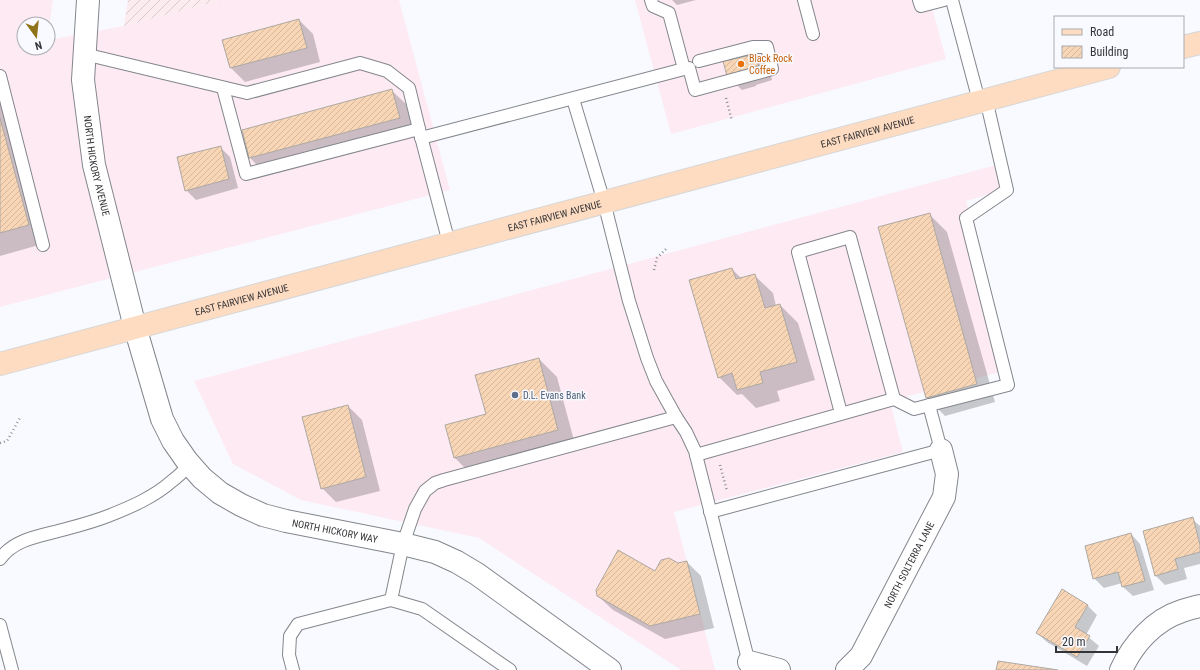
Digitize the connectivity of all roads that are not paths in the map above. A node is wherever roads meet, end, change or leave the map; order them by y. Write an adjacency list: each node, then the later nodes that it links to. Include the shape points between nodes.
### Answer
1 (88, 0): 10 (street, NORTH HICKORY AVENUE)
2 (651, 0): 15 (lane, via 653,6 669,13 684,69)
3 (804, 0): 7 (lane)
4 (919, 0): 5 (lane, via 921,6)
5 (944, 0)
6 (952, 0): 16 (lane)
7 (814, 34)
8 (1200, 43): 9 (main road)
9 (1184, 47)
10 (84, 54): 14 (lane); 21 (street, NORTH HICKORY AVENUE, via 83,80 94,165)
11 (694, 65): 11 (lane, via 695,90 772,69 767,47 753,47)
12 (1104, 68): 16 (main road, EAST FAIRVIEW AVENUE)
13 (0, 76): 20 (lane)
14 (223, 88): 17 (lane, via 247,93 360,63 387,71 408,88); 17 (lane, via 246,174)
15 (572, 99): 17 (lane); 18 (lane)
16 (983, 100): 18 (main road, EAST FAIRVIEW AVENUE); 24 (lane, via 1007,190 966,218 1008,386)
17 (420, 134): 19 (lane)
18 (604, 202): 19 (main road, EAST FAIRVIEW AVENUE); 26 (lane, via 629,301 647,358 656,381)
19 (449, 243): 21 (main road, EAST FAIRVIEW AVENUE)
20 (43, 245)
21 (135, 327): 22 (main road, EAST FAIRVIEW AVENUE); 29 (street, NORTH HICKORY WAY, via 162,419 173,441)
22 (0, 364)
23 (894, 399): 24 (lane, via 914,408); 25 (lane); 25 (lane, via 850,237 798,252)
24 (929, 405): 27 (lane)
25 (841, 413): 28 (lane)
26 (676, 417): 28 (lane); 31 (lane, via 435,483 425,491 414,509)
27 (941, 450): 30 (lane); 42 (street, NORTH SOLTERRA LANE, via 947,474 944,497 862,656)
28 (696, 455): 30 (lane)
29 (190, 465): 31 (street, NORTH HICKORY WAY, via 220,493 263,515); 32 (lane, via 172,482 132,506 107,517 17,544)
30 (710, 512): 36 (lane)
31 (404, 544): 33 (lane); 40 (street, NORTH HICKORY WAY, via 435,552 477,574)
32 (0, 559)
33 (391, 600): 38 (lane, via 298,624 290,636 289,655); 39 (lane, via 422,609)
34 (1200, 606): 43 (street, via 1180,611 1159,622 1141,638)
35 (0, 625): 37 (lane)
36 (750, 666): 41 (street)
37 (12, 670)
38 (293, 670)
39 (510, 670)
40 (610, 670)
41 (779, 670)
42 (847, 670)
43 (1121, 670)

